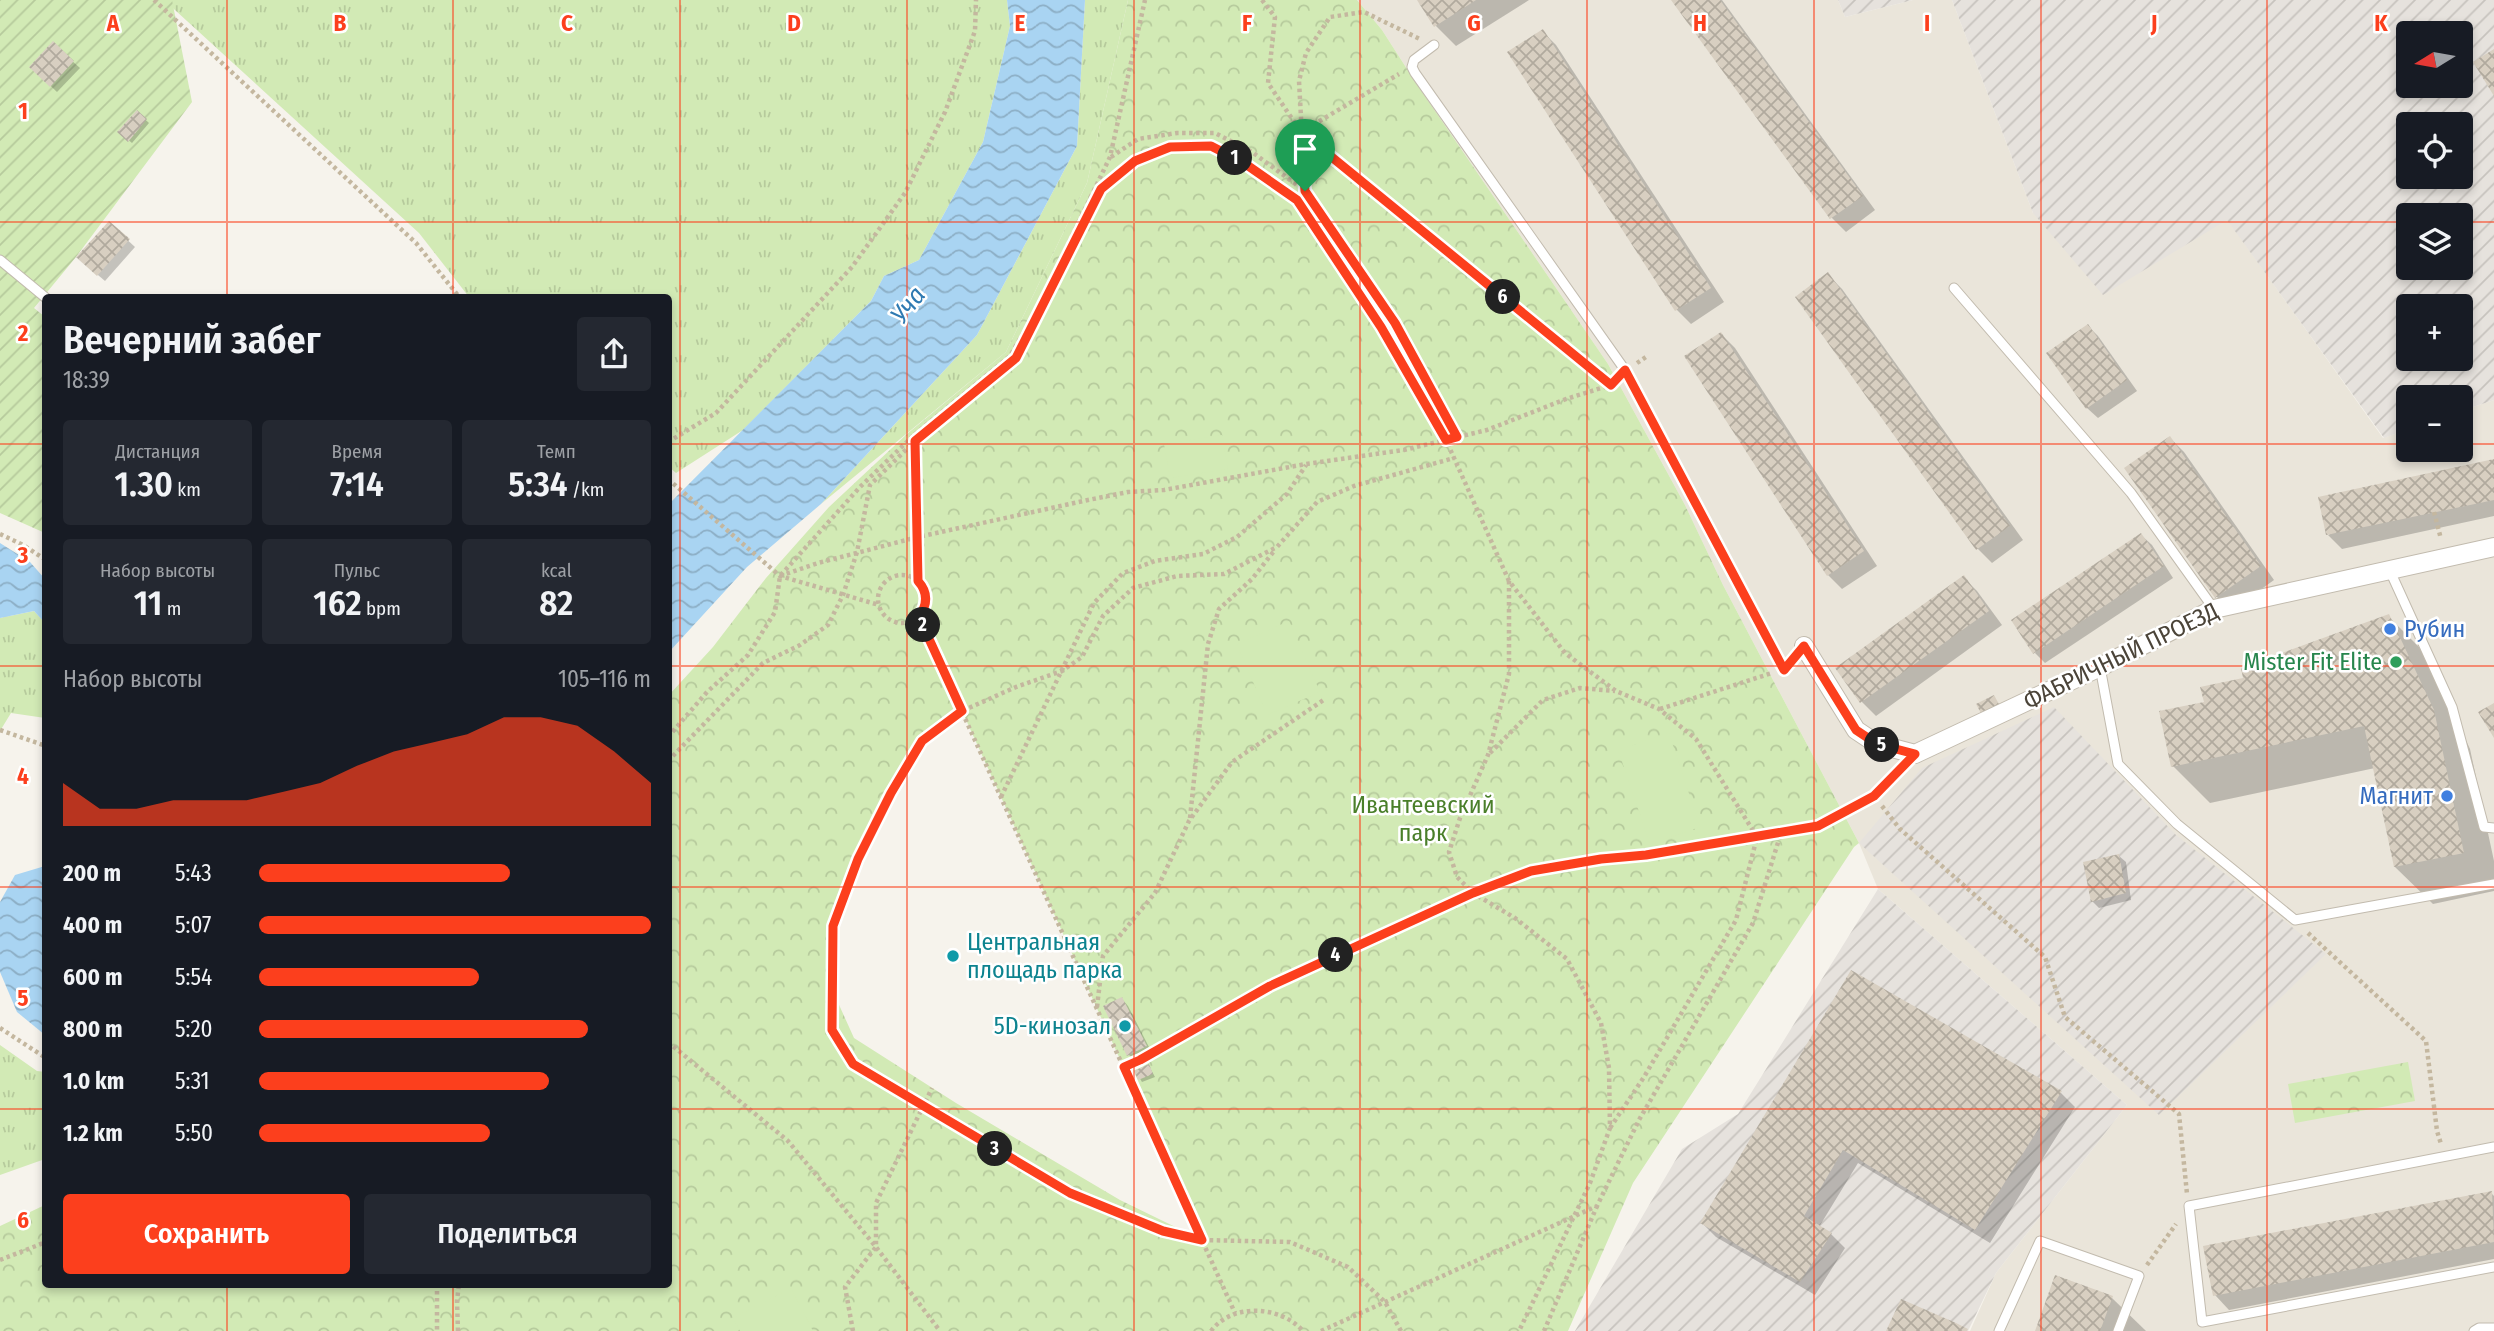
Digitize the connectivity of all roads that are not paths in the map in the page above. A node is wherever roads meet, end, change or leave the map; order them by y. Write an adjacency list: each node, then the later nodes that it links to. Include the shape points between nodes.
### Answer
1 (1434, 45): 8 (lane, via 1417,55 1412,67 1625,370 1784,670)
2 (0, 260): 4 (lane)
3 (1954, 288): 7 (lane, via 2131,493)
4 (42, 295)
5 (2494, 547): 6 (street, ФАБРИЧНЫЙ ПРОЕЗД)
6 (2390, 570): 7 (street, ФАБРИЧНЫЙ ПРОЕЗД); 12 (lane, via 2452,707 2484,827)
7 (2214, 609): 9 (street, ФАБРИЧНЫЙ ПРОЕЗД)
8 (1804, 646): 10 (street, via 1856,730 1877,744)
9 (2100, 667): 10 (street, ФАБРИЧНЫЙ ПРОЕЗД); 13 (lane, via 2118,764 2177,824 2295,920)
10 (1915, 754): 11 (lane)
11 (1874, 796)
12 (2494, 828)
13 (2494, 884)
14 (2494, 1147): 15 (lane, via 2189,1206 2202,1322)
15 (2494, 1267)
16 (2494, 1328): 19 (lane)
17 (1999, 1331): 18 (lane, via 2040,1241 2140,1276)
18 (2118, 1331)
19 (2474, 1331)

